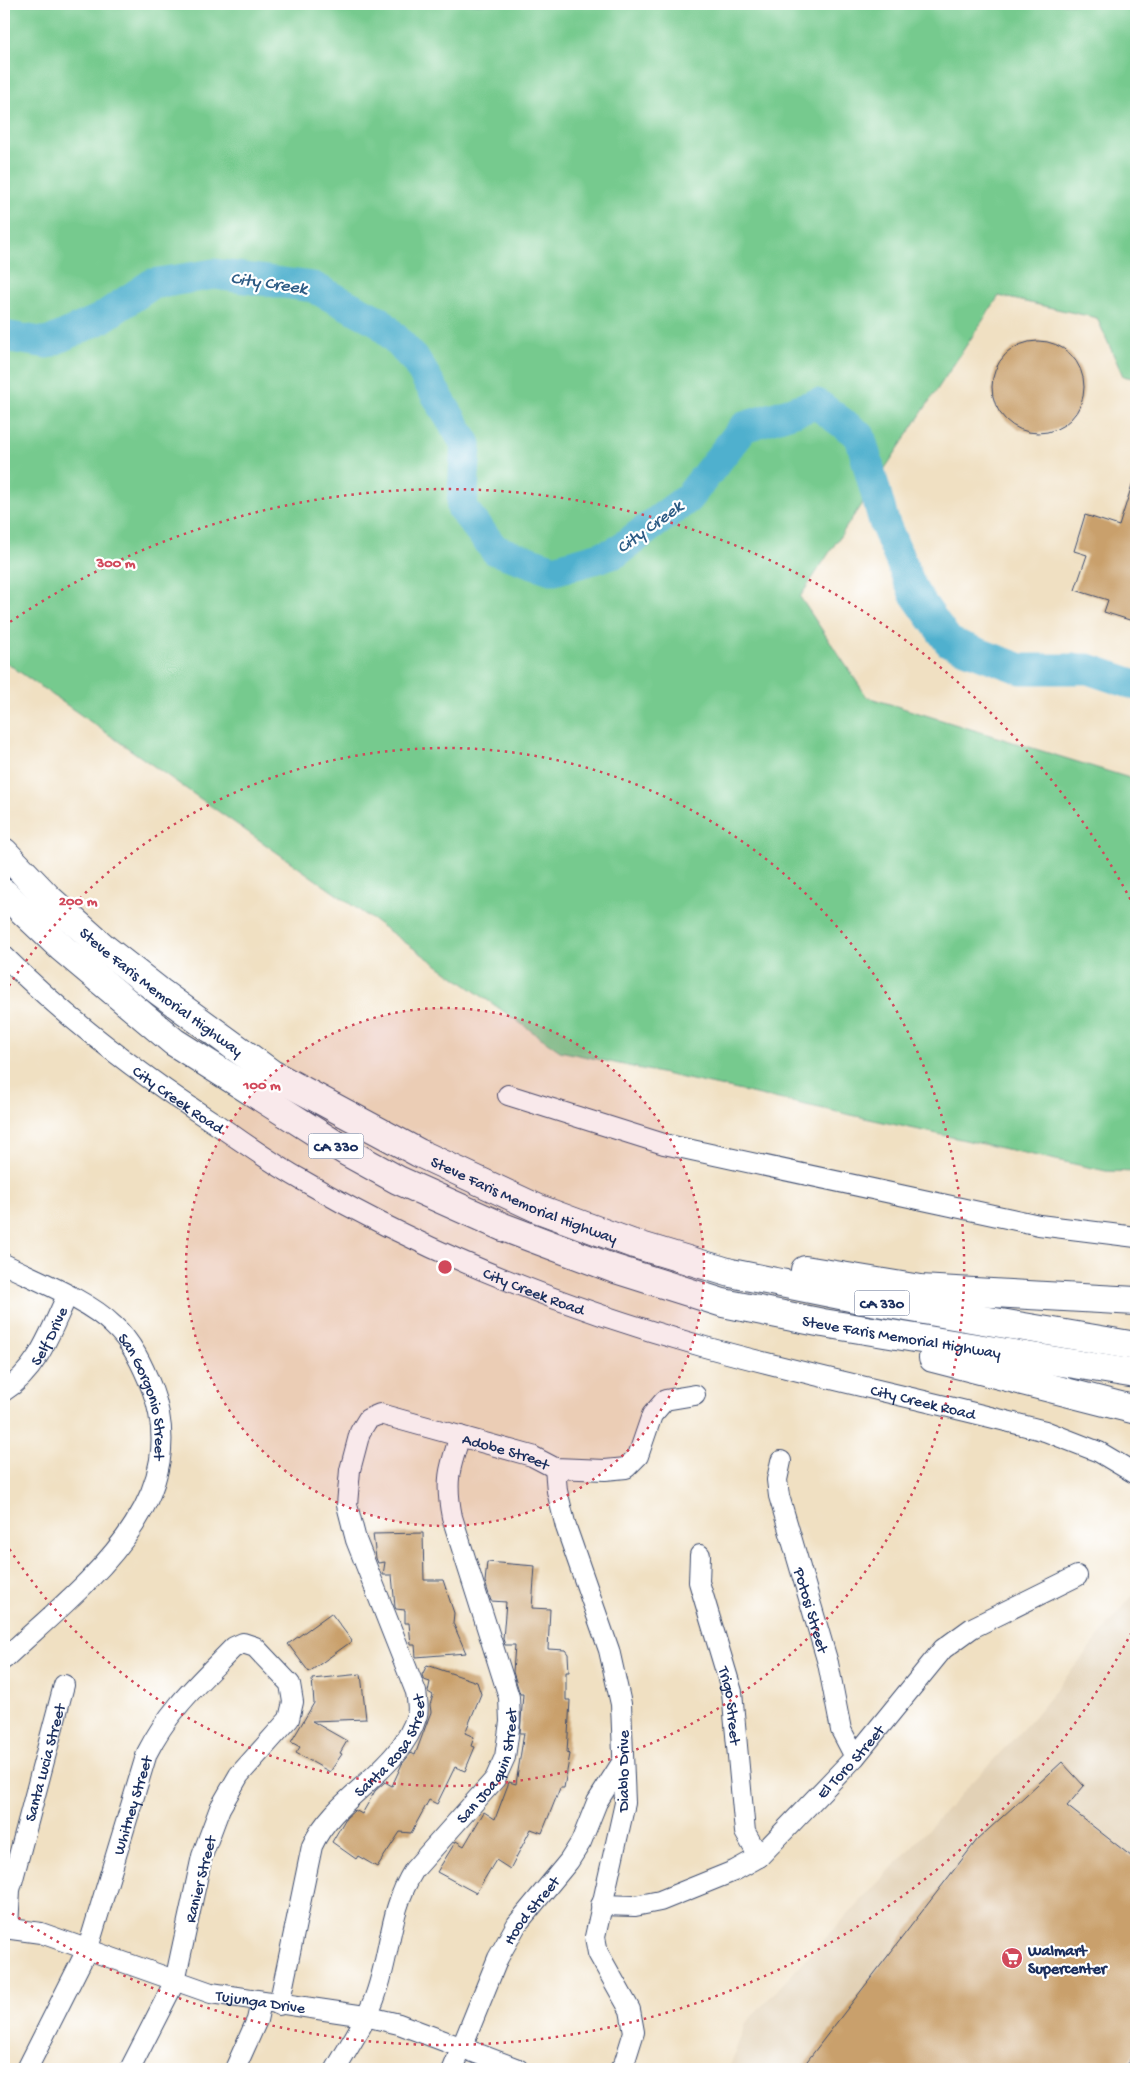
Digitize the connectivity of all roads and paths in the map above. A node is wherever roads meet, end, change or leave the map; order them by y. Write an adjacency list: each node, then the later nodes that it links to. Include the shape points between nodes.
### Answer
1 (4, 852): 6 (highway, Steve Faris Memorial Highway / CA 330, via 49,899 104,948 272,1074 419,1153 539,1210)
2 (4, 893): 10 (highway, Steve Faris Memorial Highway / CA 330, via 62,948 174,1042 347,1152 398,1180 503,1227 612,1268)
3 (4, 956): 20 (street, City Creek Road, via 117,1056 193,1109 300,1179 460,1262 577,1307 705,1347 1045,1432 1099,1452)
4 (508, 1096): 5 (street, via 664,1144 1039,1225)
5 (1136, 1237)
6 (631, 1243): 9 (highway, via 920,1289); 11 (highway, Steve Faris Memorial Highway / CA 330, via 731,1273 792,1286)
7 (4, 1264): 8 (street, San Gorgonio Street)
8 (67, 1296): 13 (street, Self Drive, via 40,1354 16,1383); 23 (street, San Gorgonio Street, via 113,1324 141,1360 159,1408 162,1449 152,1489 134,1528 109,1560)
9 (1136, 1301)
10 (723, 1303): 12 (highway, Steve Faris Memorial Highway / CA 330, via 823,1323); 15 (highway)
11 (1136, 1346)
12 (1136, 1374)
13 (4, 1391)
14 (695, 1395): 19 (street, Adobe Street, via 665,1400 652,1415 638,1456 626,1468)
15 (1136, 1410)
16 (368, 1419): 17 (street, Adobe Street, via 380,1414); 33 (street, Santa Rosa Street, via 360,1432 350,1470 347,1505 356,1540 416,1692 418,1714 407,1737 390,1759 320,1829 312,1846)
17 (460, 1436): 19 (street, Adobe Street, via 532,1456); 34 (street, San Joaquin Street, via 449,1468 447,1493 508,1697 508,1739 495,1779 414,1870 405,1885 395,1909 376,1996)
18 (781, 1461): 26 (street, Potosi Street, via 778,1496 828,1662 841,1730)
19 (554, 1468): 27 (street, Diablo Drive, via 566,1527 611,1659 621,1704)
20 (1136, 1474)
21 (700, 1555): 28 (street, Trigo Street, via 699,1582 732,1692 745,1832)
22 (1077, 1576): 26 (street, El Toro Street, via 972,1628 942,1649)
23 (4, 1659)
24 (64, 1685): 30 (street, Santa Lucia Street, via 10,1890)
25 (292, 1702): 31 (street, Whitney Street, via 290,1684 255,1647 243,1643 234,1647 172,1712 147,1753); 32 (street, Ranier Street, via 289,1719 239,1775 220,1808 202,1856)
26 (855, 1757): 28 (street, El Toro Street)
27 (623, 1761): 29 (street, Diablo Drive, via 625,1803); 35 (street, Hood Street, via 597,1802 581,1842 569,1861 517,1924 498,1958)
28 (759, 1857): 29 (street, El Toro Street, via 734,1871 660,1901 635,1906)
29 (601, 1905): 42 (street, Diablo Drive, via 595,1937 598,1953 630,2010 634,2032)
30 (6, 1928): 31 (street, Tujunga Drive, via 41,1933)
31 (88, 1948): 32 (street, Tujunga Drive); 36 (street, Whitney Street)
32 (175, 1981): 33 (street, Tujunga Drive, via 211,1993); 37 (street, Ranier Street)
33 (270, 2003): 34 (street, Tujunga Drive); 38 (street, Santa Rosa Street, via 257,2020)
34 (365, 2016): 35 (street, Tujunga Drive, via 398,2024); 39 (street, San Joaquin Street)
35 (464, 2048): 40 (street, Hood Street); 41 (street, Tujunga Drive)
36 (27, 2069)
37 (130, 2069)
38 (235, 2069)
39 (336, 2069)
40 (453, 2069)
41 (518, 2069)
42 (620, 2069)

